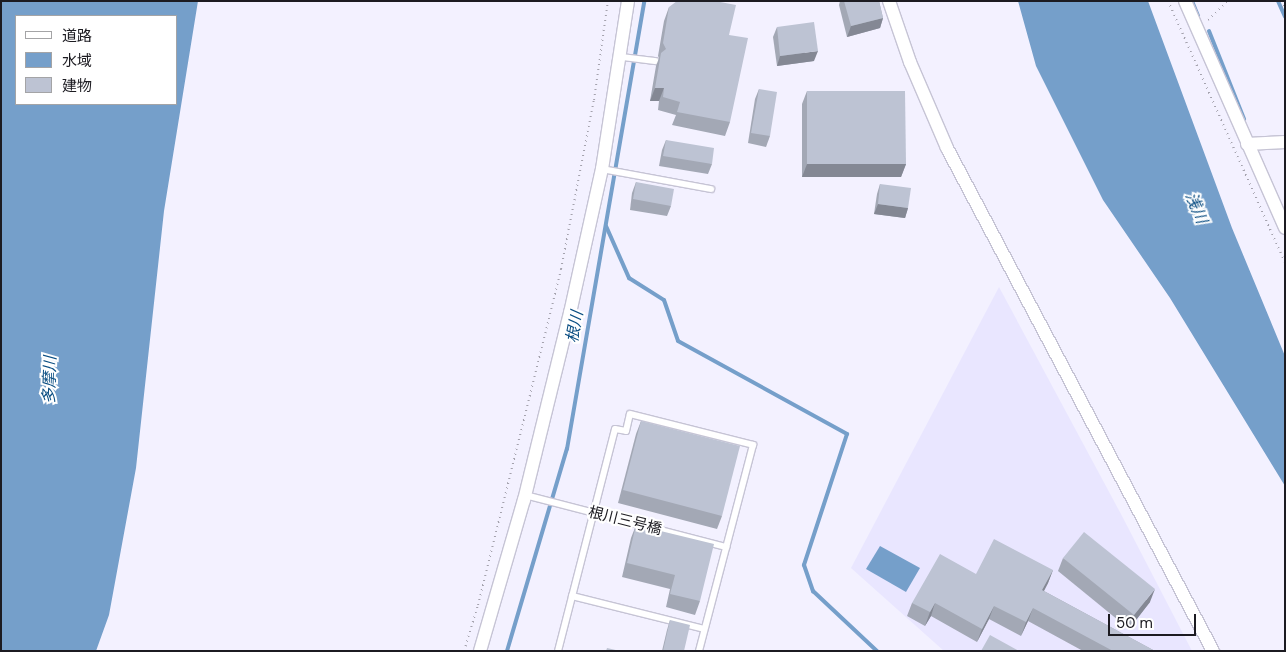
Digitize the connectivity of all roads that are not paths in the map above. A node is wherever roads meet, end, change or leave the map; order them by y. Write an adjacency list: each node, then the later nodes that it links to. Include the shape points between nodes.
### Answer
1 (628, 1): 4 (street)
2 (889, 1): 19 (street, via 910,62 947,148)
3 (1185, 1): 7 (street)
4 (625, 57): 5 (lane); 8 (street)
5 (656, 62)
6 (1285, 142): 7 (street)
7 (1247, 144): 10 (street)
8 (606, 170): 9 (lane); 11 (street)
9 (711, 189)
10 (1285, 228)
11 (525, 495): 12 (lane, 根川三号橋); 16 (street)
12 (593, 513): 13 (lane, 根川三号橋); 13 (lane, via 614,429 626,431 630,414 753,445); 14 (lane)
13 (726, 547): 15 (lane)
14 (572, 596): 15 (lane); 17 (lane)
15 (704, 629): 18 (lane)
16 (480, 651)
17 (558, 651)
18 (699, 651)
19 (1213, 651)

